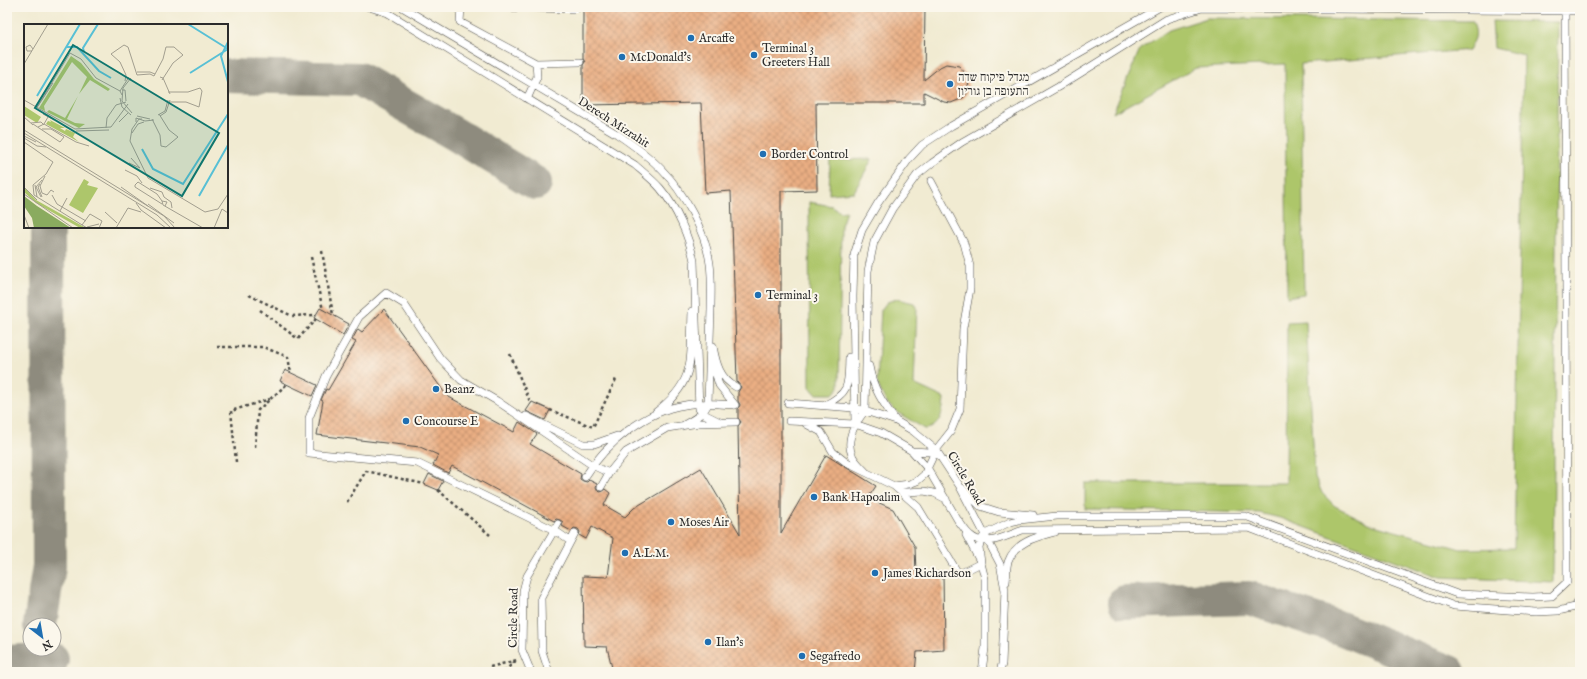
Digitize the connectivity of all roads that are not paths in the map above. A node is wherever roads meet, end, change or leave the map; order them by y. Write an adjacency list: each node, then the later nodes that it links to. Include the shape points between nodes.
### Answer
1 (369, 7): 13 (lane, Derech Mizrahit, via 388,13)
2 (402, 7): 12 (lane, Derech Mizrahit)
3 (461, 7): 11 (lane, via 460,22)
4 (498, 7): 6 (lane)
5 (1160, 7): 16 (lane, via 951,126 922,146 909,159 862,230 854,255)
6 (575, 9)
7 (1441, 9): 8 (lane); 18 (lane, via 1202,8 1167,19 1058,87 962,142 917,175 892,208 874,242 868,271)
8 (1567, 9): 9 (lane); 48 (lane, via 1567,582 1552,596 1457,594 1246,516)
9 (1580, 11)
10 (580, 62): 11 (lane)
11 (536, 63): 12 (lane, via 537,77)
12 (534, 85): 13 (lane); 17 (lane, Derech Mizrahit, via 617,134 662,170 680,192 694,216 710,263)
13 (527, 98): 15 (lane, Derech Mizrahit, via 635,165 661,189 679,217)
14 (931, 181): 38 (lane, via 964,243 970,266 970,289 963,328 960,409 951,431)
15 (694, 261): 23 (lane, Derech Mizrahit); 28 (lane, Derech Mizrahit, via 690,366 679,391)
16 (853, 297): 24 (lane, via 847,388 837,399); 25 (lane)
17 (710, 330): 19 (lane, Derech Mizrahit, via 721,374 728,383); 21 (lane, Derech Mizrahit); 21 (lane, Derech Mizrahit, via 712,366 719,385 735,405)
18 (866, 347): 26 (lane); 30 (lane, via 873,385)
19 (736, 387)
20 (497, 401): 36 (lane, via 583,444 594,444); 39 (lane); 50 (lane, via 461,380 440,358 404,304 386,293 359,317 326,376 309,418 309,453 417,463)
21 (708, 403): 23 (lane); 27 (lane)
22 (788, 403): 24 (lane, Circle Road)
23 (699, 404): 27 (lane, Derech Mizrahit); 28 (lane, via 684,405)
24 (824, 406): 25 (lane, Circle Road)
25 (854, 408): 26 (lane, Circle Road); 34 (lane)
26 (865, 411): 30 (lane, Circle Road); 34 (lane)
27 (702, 412): 31 (lane); 35 (lane)
28 (649, 417): 36 (lane)
29 (789, 421): 33 (lane)
30 (896, 421): 38 (lane, Circle Road)
31 (720, 422): 32 (lane); 35 (lane)
32 (736, 422)
33 (802, 422): 34 (lane); 41 (lane, via 821,432 834,452 847,463)
34 (855, 424): 37 (lane); 41 (lane, via 850,447 853,457)
35 (682, 426): 42 (lane, via 667,428 626,452)
36 (630, 430): 39 (lane, via 611,444)
37 (912, 450): 38 (lane); 40 (lane)
38 (936, 450): 40 (lane); 44 (lane, Circle Road)
39 (592, 465): 42 (lane); 43 (lane)
40 (928, 469): 45 (lane, via 917,481); 47 (lane)
41 (865, 471): 45 (lane)
42 (610, 473): 46 (lane)
43 (585, 477)
44 (959, 485): 48 (lane, via 980,506 999,512); 53 (lane, Circle Road)
45 (894, 486): 47 (lane, via 907,492 934,493); 57 (lane, via 918,507 958,573)
46 (601, 487)
47 (946, 499): 49 (lane)
48 (1045, 517): 53 (lane, via 1010,522)
49 (958, 520): 55 (lane, via 970,536); 57 (lane)
50 (556, 527): 54 (lane); 61 (lane, Circle Road, via 527,576 523,591 522,650)
51 (1068, 529): 56 (lane, via 1022,530); 58 (lane, via 1032,538 1021,544 1008,562); 59 (lane, via 1249,528 1454,606 1536,612 1558,611 1575,607)
52 (575, 533): 54 (lane)
53 (985, 534): 55 (lane); 56 (lane, Circle Road)
54 (570, 541): 62 (lane, via 541,598 542,651)
55 (981, 541): 56 (lane); 57 (lane)
56 (989, 542): 58 (lane, Circle Road, via 1000,564)
57 (981, 563): 63 (lane, via 985,579 985,648)
58 (1004, 590): 60 (lane, Circle Road)
59 (1580, 598)
60 (1002, 648): 64 (lane, Circle Road); 65 (lane)
61 (531, 672)
62 (549, 672)
63 (982, 672)
64 (1000, 672)
65 (1005, 672)

